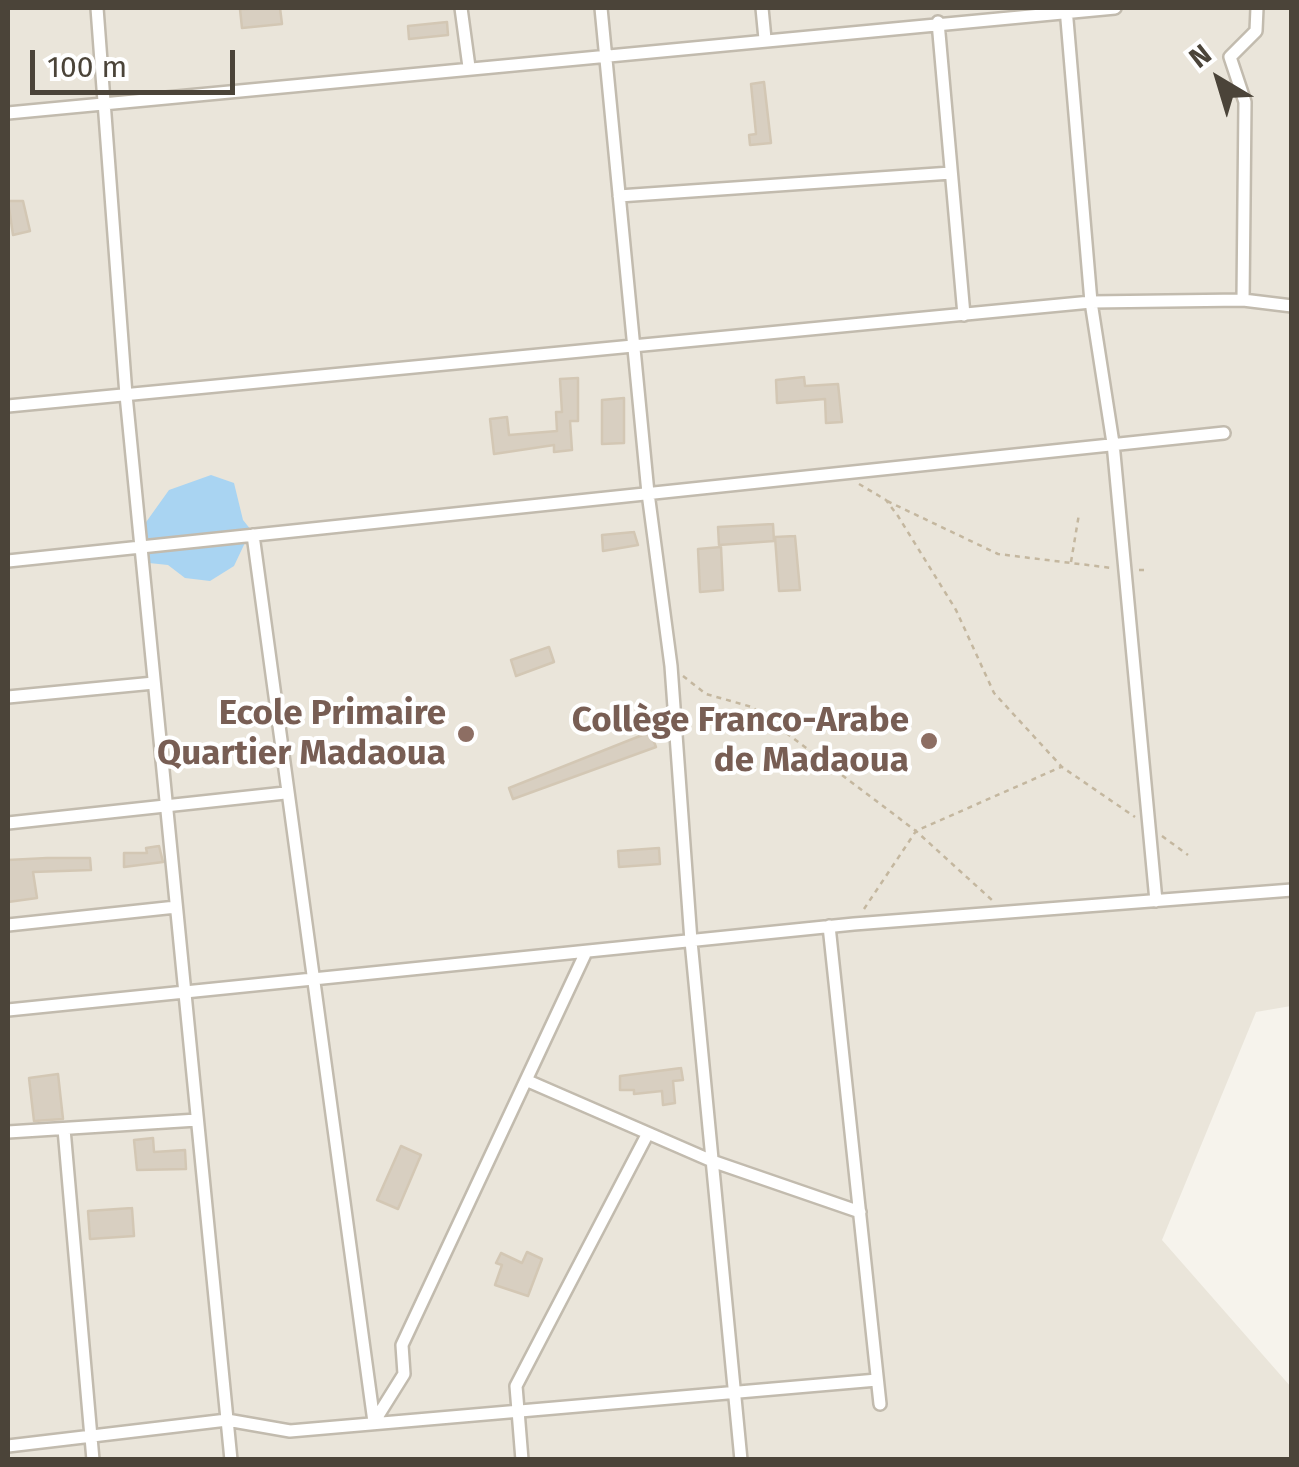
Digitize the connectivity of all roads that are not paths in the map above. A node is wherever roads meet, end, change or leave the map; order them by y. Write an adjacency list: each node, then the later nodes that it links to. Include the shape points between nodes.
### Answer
1 (97, 8): 12 (street)
2 (461, 8): 11 (street)
3 (601, 8): 10 (street)
4 (762, 8): 9 (street)
5 (1115, 8): 7 (street)
6 (1257, 8): 16 (street, via 1256,32 1230,57 1245,102)
7 (1066, 9): 8 (street); 17 (street)
8 (938, 22): 9 (street); 14 (street)
9 (765, 39): 10 (street)
10 (606, 54): 11 (street); 15 (street)
11 (470, 67): 12 (street)
12 (104, 105): 13 (street); 21 (street)
13 (8, 113)
14 (952, 173): 15 (street); 19 (street)
15 (619, 196): 20 (street)
16 (1242, 300): 17 (street); 18 (street)
17 (1091, 302): 19 (street); 24 (street)
18 (1292, 306)
19 (964, 314): 20 (street)
20 (634, 346): 21 (street); 25 (street)
21 (126, 394): 22 (street); 27 (street)
22 (8, 406)
23 (1224, 433): 24 (street)
24 (1113, 443): 25 (street); 35 (street)
25 (648, 493): 26 (street); 39 (street, via 670,666)
26 (253, 535): 27 (street); 31 (street)
27 (141, 547): 28 (street); 29 (street)
28 (8, 561)
29 (154, 683): 30 (street); 32 (street)
30 (8, 696)
31 (285, 793): 32 (street); 41 (street)
32 (166, 806): 33 (street); 36 (street)
33 (8, 824)
34 (1292, 890): 35 (street)
35 (1156, 901): 38 (street)
36 (176, 906): 37 (street); 42 (street)
37 (8, 925)
38 (829, 926): 39 (street); 50 (street)
39 (690, 942): 40 (street); 49 (street)
40 (586, 952): 41 (street); 44 (street)
41 (316, 979): 42 (street); 56 (street)
42 (185, 992): 43 (street); 45 (street)
43 (8, 1010)
44 (528, 1081): 48 (street); 56 (street, via 402,1345 404,1374)
45 (198, 1120): 46 (street); 55 (street)
46 (64, 1129): 47 (street); 57 (street)
47 (8, 1132)
48 (647, 1136): 49 (street); 54 (street, via 516,1386)
49 (712, 1161): 50 (street); 52 (street)
50 (860, 1212): 51 (street)
51 (878, 1380): 52 (street); 53 (street)
52 (734, 1395): 54 (street); 62 (street)
53 (880, 1404)
54 (515, 1411): 56 (street); 61 (street)
55 (227, 1420): 56 (street, via 290,1431); 57 (street); 60 (street)
56 (374, 1422)
57 (91, 1436): 58 (street); 59 (street)
58 (8, 1446)
59 (93, 1460)
60 (231, 1460)
61 (522, 1460)
62 (740, 1460)

